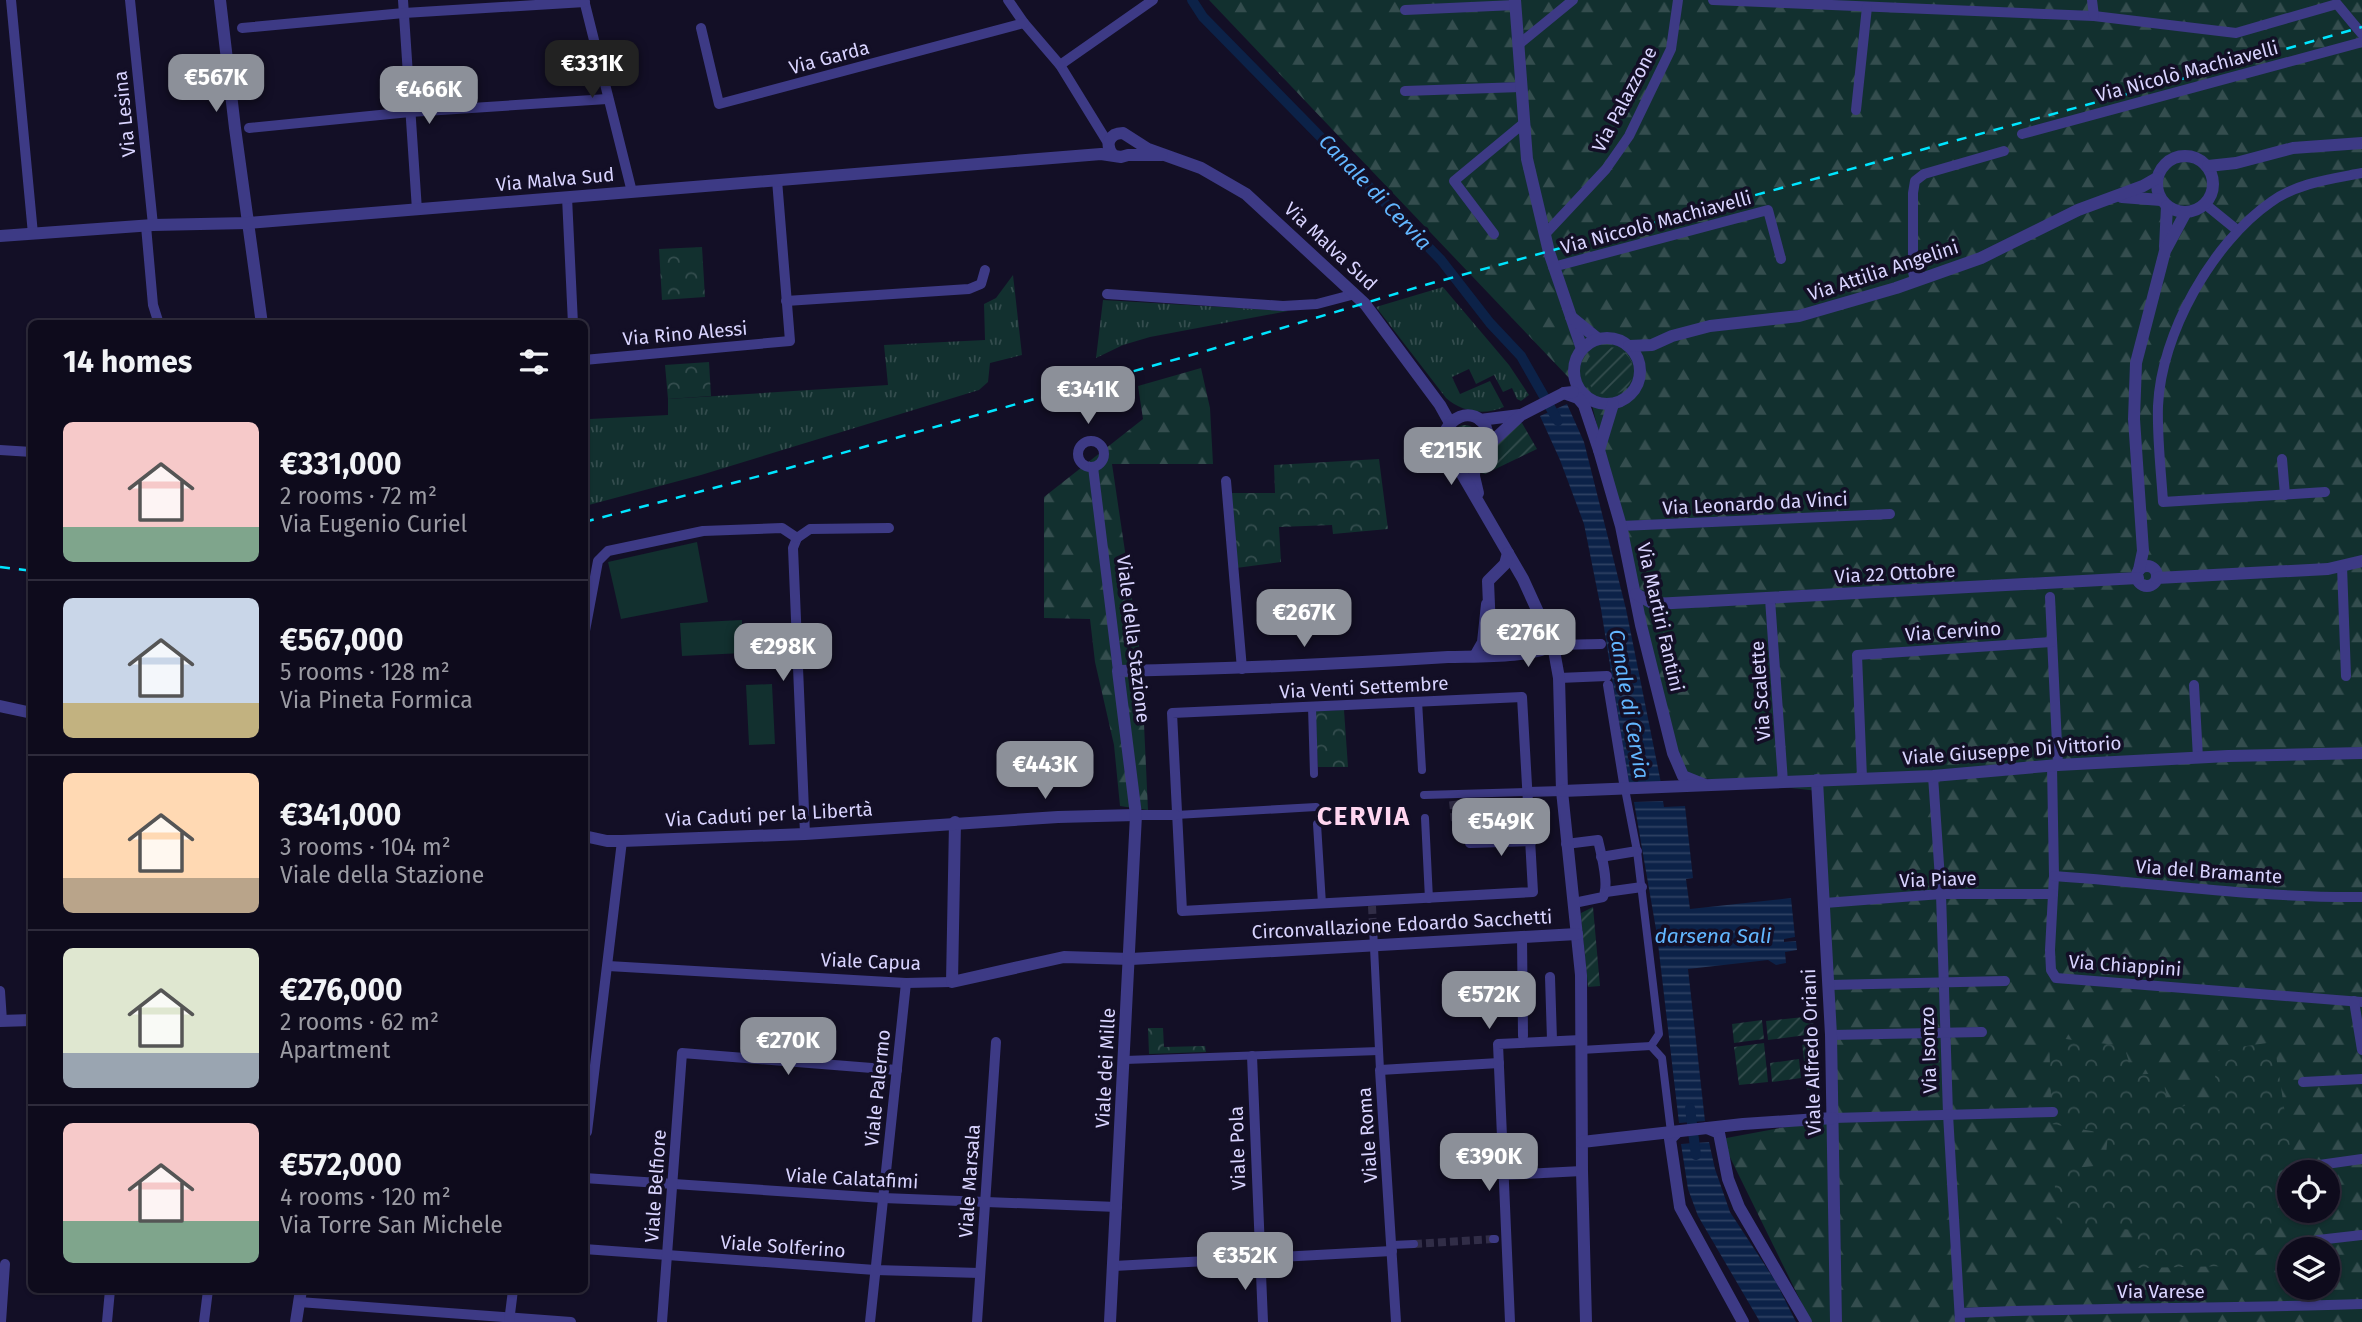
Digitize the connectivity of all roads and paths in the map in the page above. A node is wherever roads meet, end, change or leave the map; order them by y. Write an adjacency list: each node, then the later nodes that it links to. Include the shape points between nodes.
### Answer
1 (11, 0): 58 (street)
2 (130, 0): 55 (street, Via Lesina)
3 (220, 0): 54 (street)
4 (403, 0): 16 (street)
5 (1008, 0): 18 (street)
6 (1153, 0): 24 (street)
7 (1573, 0): 23 (street)
8 (1678, 0): 57 (street, Via Palazzone, via 1671,49 1629,136 1606,169)
9 (1713, 0): 14 (street)
10 (2092, 0): 17 (street)
11 (584, 1): 16 (street); 27 (street)
12 (2337, 2): 17 (street, via 2236,33); 21 (street)
13 (1515, 3): 15 (street); 23 (street)
14 (1867, 7): 17 (street); 28 (street)
15 (1405, 10)
16 (404, 13): 19 (street); 29 (street)
17 (2094, 16)
18 (1024, 23): 20 (street, Via Garda, via 719,104); 24 (street)
19 (242, 28)
20 (701, 28)
21 (2362, 34)
22 (2362, 42): 33 (street, Via Nicolò Machiavelli)
23 (1518, 45): 25 (street)
24 (1060, 65): 30 (street)
25 (1521, 87): 26 (street); 31 (street)
26 (1405, 92)
27 (607, 99): 29 (street); 47 (street)
28 (1856, 110)
29 (410, 111): 32 (street); 52 (street)
30 (1095, 119): 34 (street); 36 (street)
31 (1524, 123): 45 (street); 59 (street, via 1454,181)
32 (249, 128)
33 (2022, 134)
34 (1128, 136): 36 (street, via 1112,136); 38 (street, via 1133,148); 39 (street, Via Malva Sud)
35 (2362, 142): 40 (street, via 2293,148)
36 (1111, 149): 38 (street, via 1121,158); 44 (street, Via Malva Sud, via 1101,154)
37 (2004, 151): 65 (street, via 1924,174 1915,181)
38 (1128, 155): 39 (street, Via Malva Sud)
39 (1162, 155): 67 (street, Via Malva Sud, via 1201,168 1246,194)
40 (2236, 163): 41 (street); 46 (street)
41 (2208, 166): 43 (street, via 2195,157 2179,156 2165,164); 46 (street)
42 (2362, 173): 56 (street, via 2307,184 2272,201)
43 (2157, 178): 49 (street, Via Attilia Angelini); 50 (street)
44 (777, 180): 47 (street, Via Malva Sud); 68 (street)
45 (1533, 183): 57 (street); 63 (street)
46 (2213, 185): 51 (street)
47 (632, 192): 48 (street, Via Malva Sud)
48 (567, 197): 52 (street, Via Malva Sud); 72 (street)
49 (2114, 197): 50 (street, Via Attilia Angelini); 65 (street, Via Attilia Angelini, via 1981,258)
50 (2164, 203): 53 (street); 61 (street)
51 (2205, 204): 53 (street); 56 (street)
52 (416, 210): 54 (street, Via Malva Sud)
53 (2186, 212): 61 (street)
54 (248, 223): 55 (street, Via Malva Sud); 71 (street)
55 (149, 225): 58 (street, Via Malva Sud); 70 (street, Via Lesina)
56 (2237, 230): 100 (street, via 2180,319 2162,370 2158,407)
57 (1547, 232): 63 (street)
58 (33, 233): 60 (street, Via Malva Sud)
59 (1494, 234)
60 (0, 236)
61 (2165, 251): 102 (street, via 2136,363)
62 (1781, 259): 63 (street, Via Niccolò Machiavelli, via 1768,210)
63 (1555, 267): 69 (street)
64 (985, 270): 68 (street, via 981,284 969,289)
65 (1915, 282): 74 (street, Via Attilia Angelini, via 1812,313 1710,326)
66 (1107, 294): 67 (street, via 1283,306 1317,304)
67 (1355, 294): 84 (street, Via Malva Sud, via 1394,339)
68 (786, 301): 77 (street, Via Rino Alessi, via 790,341)
69 (1571, 317): 73 (street); 76 (street)
70 (158, 320)
71 (261, 320)
72 (573, 320)
73 (1598, 339): 75 (street, via 1619,340); 76 (street)
74 (1652, 345): 75 (street, Via Attilia Angelini); 78 (street)
75 (1629, 346): 78 (street)
76 (1582, 349): 79 (street)
77 (588, 360)
78 (1640, 365): 83 (street, via 1637,385)
79 (1574, 379): 80 (street); 81 (street)
80 (1581, 392): 81 (street); 82 (street)
81 (1564, 393): 86 (street); 89 (street, via 1584,405)
82 (1591, 401): 83 (street); 89 (street, via 1597,410)
83 (1614, 404): 89 (street)
84 (1440, 405): 85 (street); 88 (street, Via Malva Sud)
85 (1464, 415): 87 (street); 88 (street)
86 (1521, 415): 87 (street); 90 (street)
87 (1480, 420): 90 (street, via 1488,430)
88 (1450, 423): 94 (street, via 1446,443)
89 (1600, 445): 104 (street, Via Martiri Fantini)
90 (1486, 446): 93 (street)
91 (0, 450): 92 (street)
92 (28, 452)
93 (1475, 457): 94 (street); 101 (street)
94 (1459, 458): 101 (street, Circonvallazione Edoardo Sacchetti, via 1462,474)
95 (2282, 459): 99 (street)
96 (1093, 467): 126 (street, Viale della Stazione)
97 (1226, 481): 125 (street)
98 (2325, 492): 99 (street)
99 (2285, 495): 100 (street)
100 (2163, 502): 102 (street)
101 (1480, 503): 107 (street, Circonvallazione Edoardo Sacchetti)
102 (2138, 505): 111 (street)
103 (1890, 514): 104 (street, Via Leonardo da Vinci)
104 (1621, 526): 113 (street, Via Martiri Fantini)
105 (889, 528): 106 (street, via 810,529)
106 (797, 538): 118 (street, via 782,528 703,531 608,551 598,561); 154 (street, via 793,548)
107 (1508, 553): 110 (street); 112 (street, Circonvallazione Edoardo Sacchetti)
108 (2362, 561): 109 (street, Via 22 Ottobre)
109 (2342, 566): 111 (street, Via 22 Ottobre); 127 (street)
110 (1498, 572): 112 (street); 114 (street, via 1488,581)
111 (2147, 574): 116 (street, Via 22 Ottobre)
112 (1523, 579): 122 (street, Circonvallazione Edoardo Sacchetti)
113 (1636, 594): 117 (street); 119 (street, Via Martiri Fantini)
114 (1488, 597): 123 (street); 124 (street, via 1482,642)
115 (2050, 597): 120 (street, Via Chiappini)
116 (1770, 599): 117 (street, Via 22 Ottobre); 142 (street, Via Scalette)
117 (1654, 604): 119 (street)
118 (588, 615)
119 (1642, 625): 143 (street, Via Martiri Fantini, via 1673,753 1683,776)
120 (2052, 642): 136 (street, Via Chiappini); 140 (street, Via Cervino, via 1857,655)
121 (1601, 644): 122 (street)
122 (1553, 645): 123 (street, via 1543,651); 128 (street, Circonvallazione Edoardo Sacchetti)
123 (1491, 655): 124 (street)
124 (1474, 656): 125 (street)
125 (1242, 669): 126 (street)
126 (1118, 671): 149 (street, Viale della Stazione)
127 (2347, 676)
128 (1559, 678): 144 (street, via 1608,680); 145 (street, Circonvallazione Edoardo Sacchetti)
129 (2194, 685): 135 (street)
130 (1418, 701): 132 (street, Via Venti Settembre); 137 (street); 146 (street, Via Venti Settembre, via 1521,696)
131 (0, 706): 133 (street)
132 (1312, 707): 138 (street); 150 (street, Via Venti Settembre, via 1172,713)
133 (28, 712)
134 (2362, 753): 135 (street, Viale Giuseppe Di Vittorio)
135 (2198, 758): 136 (street, Viale Giuseppe Di Vittorio)
136 (2055, 765): 139 (street, Viale Giuseppe Di Vittorio); 162 (street, Via Chiappini)
137 (1422, 770)
138 (1314, 774)
139 (1934, 776): 140 (street, Viale Giuseppe Di Vittorio); 165 (street, Via Isonzo)
140 (1862, 778): 141 (street, Viale Giuseppe Di Vittorio)
141 (1817, 780): 142 (street, Viale Giuseppe Di Vittorio); 170 (street, Viale Alfredo Oriani)
142 (1783, 782): 143 (street, Viale Giuseppe Di Vittorio)
143 (1709, 786): 144 (street, Viale Giuseppe Di Vittorio)
144 (1625, 789): 145 (street, Viale Giuseppe Di Vittorio); 160 (street)
145 (1562, 791): 146 (street); 159 (street, Circonvallazione Edoardo Sacchetti)
146 (1528, 792): 147 (street); 157 (street, Via Venti Settembre)
147 (1424, 795)
148 (1316, 807): 150 (street)
149 (1136, 815): 150 (street); 152 (street, Via Caduti per la Libertà); 176 (street, Viale dei Mille)
150 (1177, 815): 171 (street, Via Venti Settembre, via 1182,911)
151 (1425, 818): 168 (street)
152 (955, 822): 154 (street, Via Caduti per la Libertà); 180 (street)
153 (1317, 824): 171 (street)
154 (805, 834): 156 (street, Via Caduti per la Libertà)
155 (588, 837): 156 (street, Via Caduti per la Libertà)
156 (622, 841): 177 (street)
157 (1532, 841): 158 (street); 168 (street, Via Venti Settembre, via 1533,892)
158 (1470, 844)
159 (1566, 844): 161 (street, via 1598,840); 169 (street, Circonvallazione Edoardo Sacchetti)
160 (1637, 851): 161 (street); 163 (street)
161 (1601, 857): 164 (street)
162 (2053, 876): 166 (street, Via Chiappini); 167 (street, Via del Bramante, via 2201,890)
163 (1642, 887): 164 (street); 195 (street, via 1659,1034)
164 (1606, 892): 169 (street, via 1603,897)
165 (1941, 894): 166 (street, Via Piave); 170 (street, Via Piave); 181 (street, Via Isonzo)
166 (2053, 894): 185 (street, Via Chiappini, via 2050,950 2056,978)
167 (2362, 897)
168 (1429, 899): 171 (street, Via Venti Settembre)
169 (1574, 903): 173 (street, Circonvallazione Edoardo Sacchetti)
170 (1825, 903): 183 (street, Viale Alfredo Oriani)
171 (1322, 904)
172 (1373, 927): 175 (street, Viale Roma)
173 (1577, 934): 174 (street, Circonvallazione Edoardo Sacchetti); 194 (street)
174 (1522, 936): 175 (street, Circonvallazione Edoardo Sacchetti); 191 (street)
175 (1374, 945): 176 (street, Circonvallazione Edoardo Sacchetti); 197 (street, Viale Roma)
176 (1130, 960): 180 (street, Viale Capua, via 1064,957); 199 (street, Viale dei Mille)
177 (608, 966): 182 (street, Viale Capua); 208 (street)
178 (1550, 976): 192 (street)
179 (2005, 981): 181 (street)
180 (952, 982): 182 (street, Viale Capua)
181 (1942, 982): 183 (street); 188 (street, Via Isonzo)
182 (906, 983): 201 (street, Viale Palermo)
183 (1828, 985): 190 (street, Viale Alfredo Oriani)
184 (0, 991): 187 (street)
185 (2358, 1001): 196 (street)
186 (28, 1020): 187 (street)
187 (1, 1021)
188 (1944, 1032): 189 (street); 190 (street); 206 (street, Via Isonzo)
189 (1982, 1032)
190 (1831, 1035): 207 (street, Viale Alfredo Oriani)
191 (1523, 1036)
192 (1552, 1040): 194 (street); 200 (street, via 1498,1044)
193 (996, 1042): 221 (street, Viale Marsala)
194 (1581, 1045): 195 (street); 213 (street)
195 (1651, 1046): 211 (street, via 1662,1058)
196 (2362, 1050)
197 (1379, 1051): 198 (street); 202 (street, Viale Roma)
198 (1252, 1056): 199 (street); 229 (street, Viale Pola)
199 (1125, 1060): 222 (street, Viale dei Mille)
200 (1499, 1063): 202 (street); 217 (street)
201 (897, 1070): 219 (street, Viale Belfiore, via 682,1053); 220 (street, Viale Palermo)
202 (1380, 1070): 226 (street, Viale Roma)
203 (2362, 1079): 204 (street)
204 (2303, 1082)
205 (2053, 1112): 206 (street)
206 (1948, 1114): 207 (street); 239 (street, Via Isonzo)
207 (1833, 1118): 209 (street); 256 (street, Viale Alfredo Oriani)
208 (588, 1124)
209 (1731, 1126): 210 (street); 212 (street)
210 (1707, 1128): 211 (street); 212 (street, via 1717,1131)
211 (1674, 1132): 213 (street); 254 (street, via 1671,1145 1679,1207)
212 (1721, 1139): 255 (street, via 1739,1207)
213 (1582, 1142): 216 (street)
214 (2362, 1159): 215 (street)
215 (2340, 1162)
216 (1582, 1171): 217 (street); 253 (street)
217 (1504, 1175): 252 (street)
218 (588, 1178): 219 (street, Viale Calatafimi)
219 (672, 1184): 220 (street, Viale Calatafimi); 228 (street, Viale Belfiore)
220 (883, 1198): 221 (street, Viale Calatafimi); 232 (street, Viale Palermo)
221 (985, 1202): 222 (street, Viale Calatafimi); 233 (street, Viale Marsala)
222 (1117, 1207): 231 (street, Viale dei Mille)
223 (2362, 1235): 224 (street)
224 (2340, 1238)
225 (1414, 1244): 226 (street)
226 (1392, 1248): 229 (street); 251 (street, Viale Roma)
227 (588, 1249): 228 (street, Viale Solferino)
228 (667, 1255): 232 (street, Viale Solferino); 246 (street, Viale Belfiore)
229 (1259, 1259): 231 (street); 250 (street, Viale Pola)
230 (5, 1264): 241 (street)
231 (1114, 1266): 249 (street, Viale dei Mille)
232 (875, 1270): 233 (street, Viale Solferino); 247 (street, Viale Palermo)
233 (980, 1273): 248 (street, Viale Marsala)
234 (110, 1293): 242 (street)
235 (208, 1293): 243 (street)
236 (513, 1293): 240 (street)
237 (300, 1296): 240 (street); 244 (street)
238 (2362, 1304): 239 (street, Via Varese, via 2063,1308)
239 (1960, 1317)
240 (509, 1320): 245 (street)
241 (1, 1322)
242 (107, 1322)
243 (204, 1322)
244 (296, 1322)
245 (571, 1322)
246 (662, 1322)
247 (870, 1322)
248 (978, 1322)
249 (1110, 1322)
250 (1263, 1322)
251 (1396, 1322)
252 (1510, 1322)
253 (1586, 1322)
254 (1743, 1322)
255 (1806, 1322)
256 (1836, 1322)

